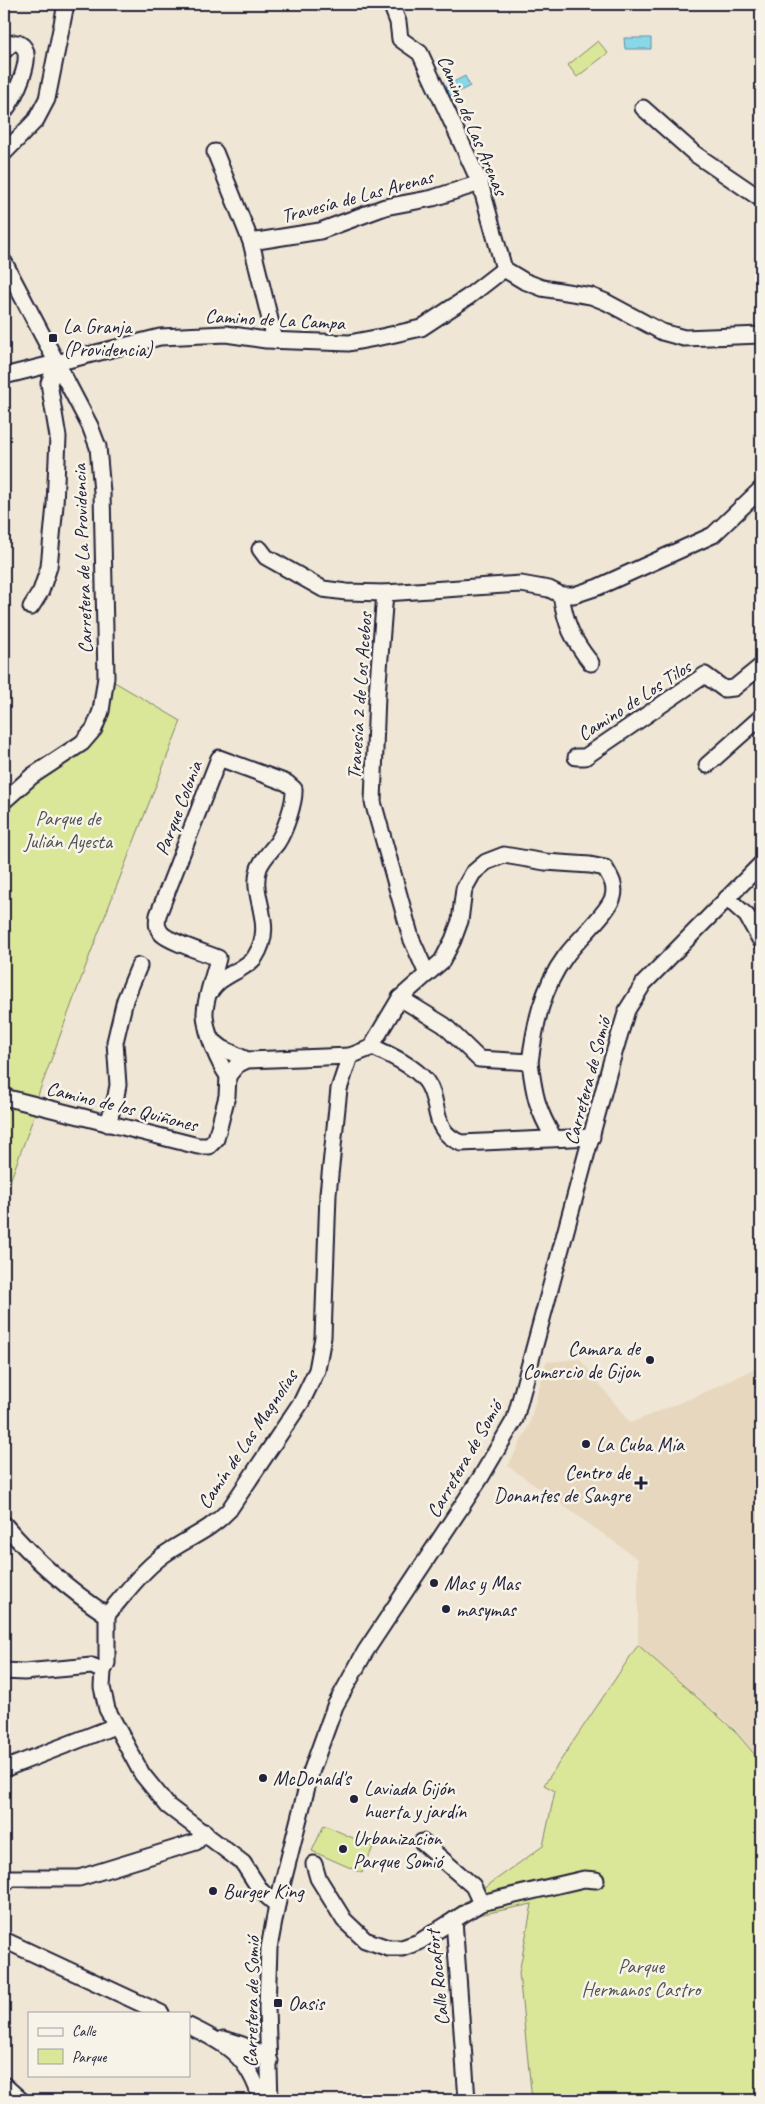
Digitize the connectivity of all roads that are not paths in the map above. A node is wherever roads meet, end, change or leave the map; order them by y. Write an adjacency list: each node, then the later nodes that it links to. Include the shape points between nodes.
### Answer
1 (66, 4): 7 (street, via 47,99 36,120)
2 (391, 4): 8 (street, Camino de Las Arenas, via 400,39 420,53)
3 (4, 51): 5 (street, via 12,43 18,43 26,52 26,60 16,94)
4 (643, 108): 9 (street, via 695,154)
5 (4, 112)
6 (214, 152): 10 (street)
7 (4, 153)
8 (480, 183): 10 (street, Travesía de Las Arenas, via 433,198 385,207 320,231); 12 (street, Camino de Las Arenas)
9 (761, 199)
10 (251, 242): 14 (street)
11 (4, 262): 15 (street, Carretera de La Providencia)
12 (504, 269): 13 (street, via 542,288 591,296 662,332 684,338); 14 (street, Camino de La Campa, via 420,328 349,343)
13 (761, 335)
14 (274, 340): 15 (street, Camino de La Campa, via 226,334 160,337)
15 (57, 363): 16 (street, Camino de La Campa); 21 (street, via 49,383 58,437 49,567); 27 (street, Carretera de La Providencia, via 98,447 106,676 101,711 94,729 82,743 32,776)
16 (4, 376)
17 (761, 489): 20 (street, via 713,535 598,587 574,595)
18 (260, 549): 19 (street, via 266,556 323,589)
19 (386, 593): 20 (street, via 520,584 549,589); 34 (street, Travesía 2 de Los Acebos, via 377,695 373,802 411,938)
20 (561, 595): 22 (street, via 566,622 577,645)
21 (31, 608)
22 (591, 663)
23 (761, 666): 25 (street, Camino de Los Tilos, via 734,688 724,689 705,675 585,757)
24 (761, 717): 26 (street)
25 (576, 757)
26 (707, 765)
27 (4, 801)
28 (761, 864): 29 (street, Carretera de Somió)
29 (727, 898): 30 (street, via 748,916); 45 (street, Carretera de Somió, via 644,983 627,1010)
30 (761, 941)
31 (218, 958): 33 (street, Parque Colonia); 33 (street, Parque Colonia, via 162,934 157,925 158,915 219,758 287,783 294,789 294,798 278,841 259,868 264,922 262,941 254,959); 35 (street)
32 (139, 966): 44 (street, via 125,1000 115,1042 118,1085)
33 (242, 966): 35 (street, Parque Colonia)
34 (427, 974): 36 (street); 41 (street, via 442,961 454,940 464,889 473,873 486,862 504,855 606,868 613,882 613,897 604,913 563,959 544,994 535,1025)
35 (210, 992): 37 (street, via 205,1014)
36 (400, 998): 38 (street); 41 (street, via 444,1025 479,1059)
37 (212, 1040): 40 (street); 42 (street, via 215,1055)
38 (373, 1047): 39 (street); 46 (street, via 390,1055 427,1082 443,1131 449,1139 461,1143)
39 (350, 1056): 40 (street); 48 (street, Camín de Las Magnolias, via 338,1097 328,1194 323,1337 317,1370 302,1401 228,1510 206,1531 146,1570)
40 (247, 1060): 42 (street, via 237,1065)
41 (530, 1062): 46 (street, via 541,1117)
42 (228, 1076): 44 (street, Camino de los Quiñones, via 227,1096 216,1139 209,1146)
43 (4, 1097): 44 (street, Camino de los Quiñones)
44 (108, 1124)
45 (592, 1137): 46 (street); 59 (street, Carretera de Somió, via 515,1419 481,1477 365,1652 335,1706 310,1774)
46 (554, 1138)
47 (4, 1524): 48 (street, via 22,1545)
48 (107, 1615): 50 (street, via 107,1663)
49 (4, 1671): 50 (street, via 92,1666)
50 (102, 1671): 51 (street, via 107,1710)
51 (115, 1726): 52 (street); 53 (street, via 142,1774 168,1806)
52 (4, 1770)
53 (205, 1832): 57 (street, via 196,1842 79,1878 11,1878); 59 (street, via 243,1863 261,1891)
54 (422, 1842): 58 (street, via 473,1886)
55 (314, 1864): 60 (street, Calle Rocafort, via 318,1878 344,1920 365,1940 388,1948 402,1948 419,1942)
56 (596, 1880): 58 (street, via 584,1879)
57 (4, 1885)
58 (481, 1903): 60 (street)
59 (277, 1905): 62 (street, Carretera de Somió, via 269,1948)
60 (454, 1920): 71 (street, Calle Rocafort)
61 (4, 1940): 63 (street)
62 (267, 2008): 65 (street, via 258,2033); 66 (street, Carretera de Somió)
63 (159, 2012)
64 (190, 2026): 65 (street)
65 (234, 2045): 66 (street); 69 (street, via 252,2072)
66 (270, 2062): 70 (street, Carretera de Somió)
67 (6, 2087): 68 (street)
68 (21, 2100)
69 (261, 2100)
70 (270, 2100)
71 (467, 2100)

